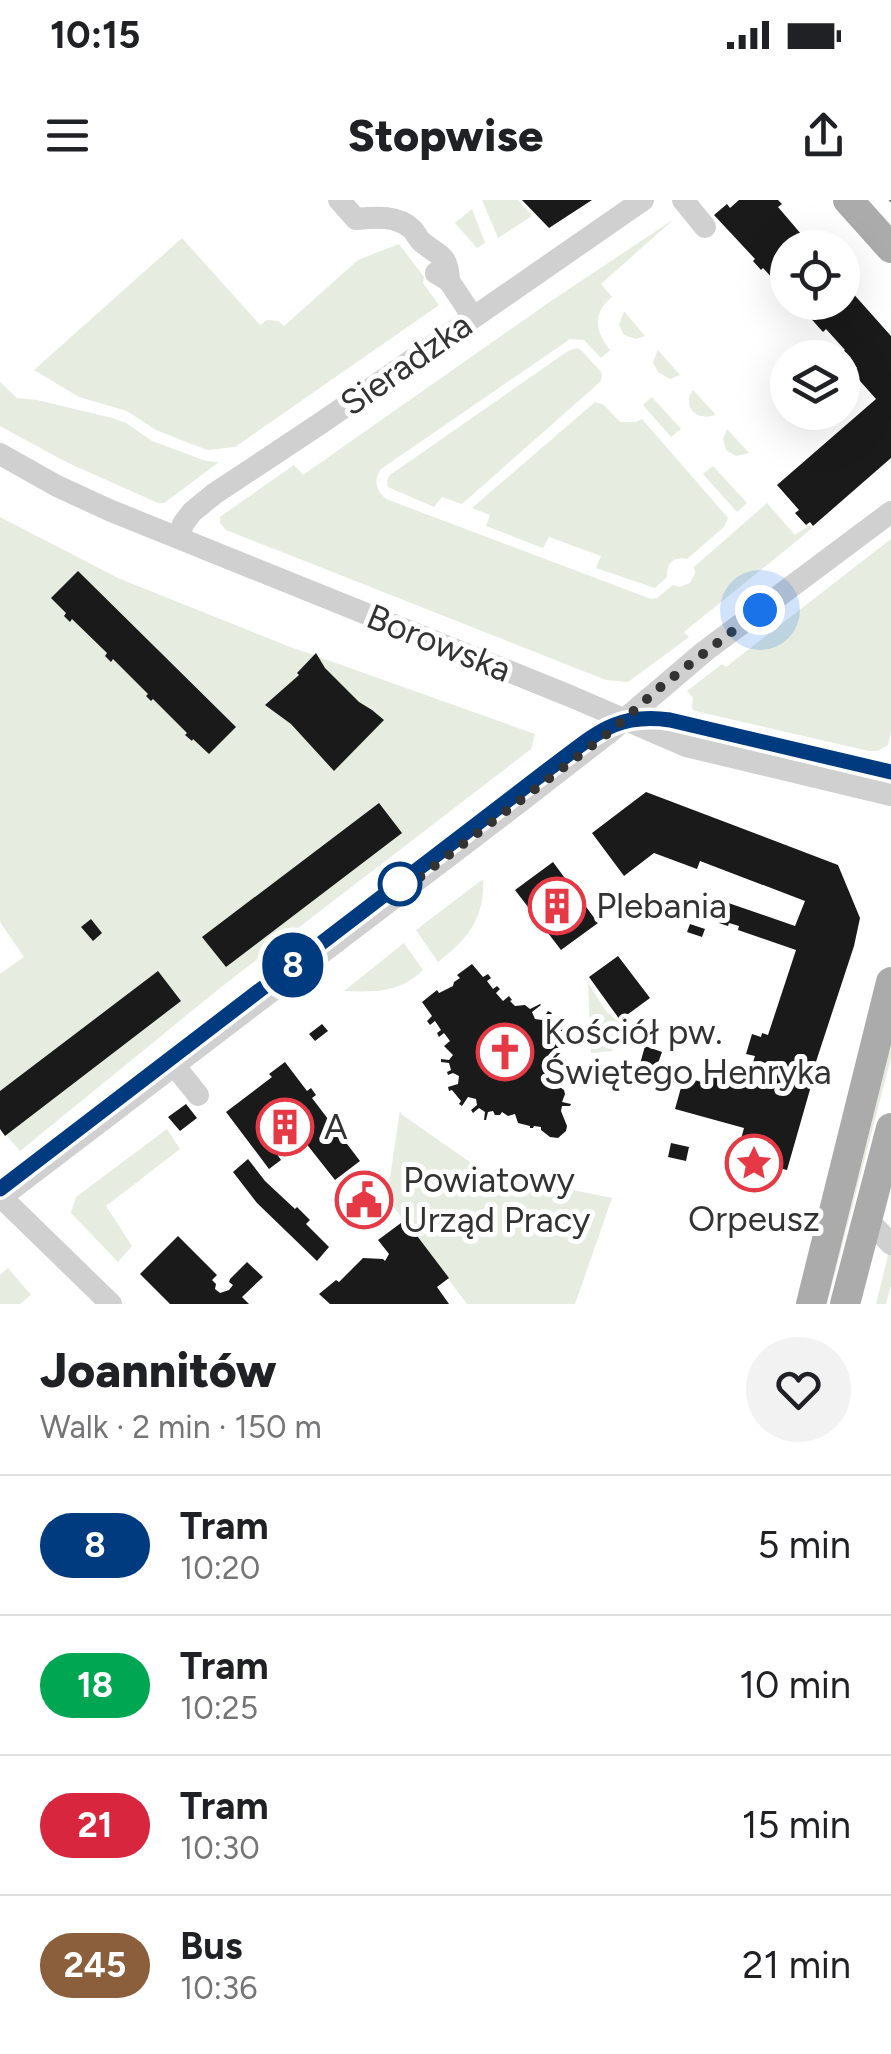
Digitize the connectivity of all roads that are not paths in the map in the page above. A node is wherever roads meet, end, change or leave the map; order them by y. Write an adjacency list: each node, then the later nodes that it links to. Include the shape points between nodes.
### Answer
1 (339, 200): 7 (street, via 356,219 380,216 412,228 436,274)
2 (644, 200): 7 (street, Sieradzka)
3 (682, 200): 5 (street)
4 (848, 200): 6 (main road)
5 (706, 227)
6 (891, 248)
7 (474, 318): 10 (street, Sieradzka, via 214,494 192,512)
8 (0, 454): 10 (street, Borowska)
9 (891, 512): 11 (street)
10 (178, 538): 11 (street, Borowska)
11 (624, 720): 12 (street, Borowska, via 686,746); 14 (street)
12 (891, 795)
13 (891, 982): 21 (main road)
14 (174, 1065): 15 (street); 17 (street)
15 (198, 1095)
16 (891, 1128): 18 (main road)
17 (0, 1197): 20 (street)
18 (867, 1219): 19 (street); 22 (main road)
19 (891, 1244)
20 (112, 1304)
21 (810, 1304)
22 (845, 1304)

